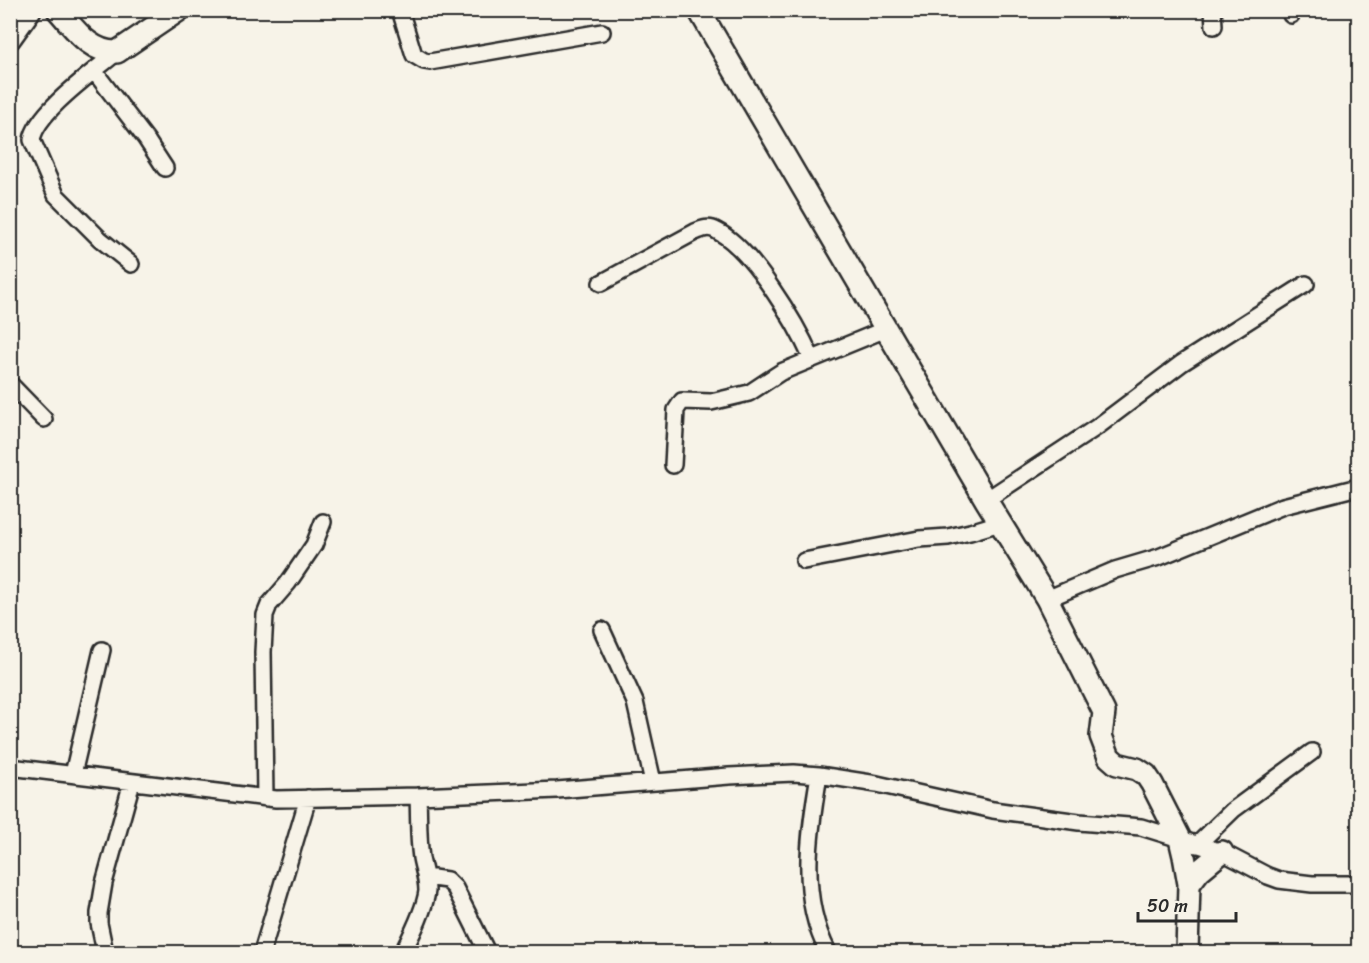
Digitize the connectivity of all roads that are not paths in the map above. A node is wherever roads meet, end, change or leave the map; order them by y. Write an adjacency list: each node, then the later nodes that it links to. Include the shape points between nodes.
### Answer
1 (30, 10): 9 (street)
2 (58, 10): 10 (street, via 87,42 102,51)
3 (178, 10): 10 (street)
4 (400, 10): 8 (street, via 414,55 424,61)
5 (699, 10): 16 (street)
6 (1214, 10): 7 (street)
7 (1214, 26)
8 (602, 32)
9 (10, 38)
10 (117, 52): 11 (street)
11 (94, 71): 12 (street); 13 (street, via 52,108 32,140 56,195)
12 (165, 168)
13 (131, 264)
14 (601, 283): 17 (street, via 695,232 705,228 716,230 763,279)
15 (1306, 284): 22 (street, via 1182,363 1097,427)
16 (886, 329): 17 (street); 22 (street)
17 (813, 359): 20 (street, via 782,372 749,393 711,402 682,401 676,410)
18 (10, 384): 19 (street)
19 (44, 419)
20 (673, 465)
21 (1359, 487): 26 (street, via 1283,506)
22 (986, 500): 24 (street)
23 (323, 522): 36 (street, via 314,545 264,615)
24 (1000, 523): 25 (street, via 948,537 919,538); 26 (street)
25 (804, 561)
26 (1047, 599): 38 (street, via 1104,712 1101,736 1105,751 1117,764 1146,775)
27 (602, 630): 34 (street, via 635,702)
28 (102, 650): 31 (street)
29 (1312, 752): 40 (street)
30 (10, 767): 31 (street)
31 (73, 774): 33 (street)
32 (819, 775): 34 (street); 39 (street, via 993,810); 49 (street, via 808,878 812,912)
33 (132, 782): 36 (street); 45 (street, via 99,913)
34 (653, 782): 35 (street)
35 (418, 796): 37 (street); 42 (street)
36 (265, 798): 37 (street)
37 (308, 798): 46 (street)
38 (1162, 806): 39 (street); 40 (street)
39 (1141, 827): 40 (street)
40 (1189, 842): 41 (street); 43 (street)
41 (1222, 852): 43 (street); 44 (street, via 1279,880)
42 (426, 877): 47 (street, via 424,904); 48 (street, via 447,880 455,888)
43 (1189, 884): 50 (street)
44 (1359, 884)
45 (105, 952)
46 (262, 952)
47 (403, 952)
48 (487, 952)
49 (828, 952)
50 (1187, 952)

